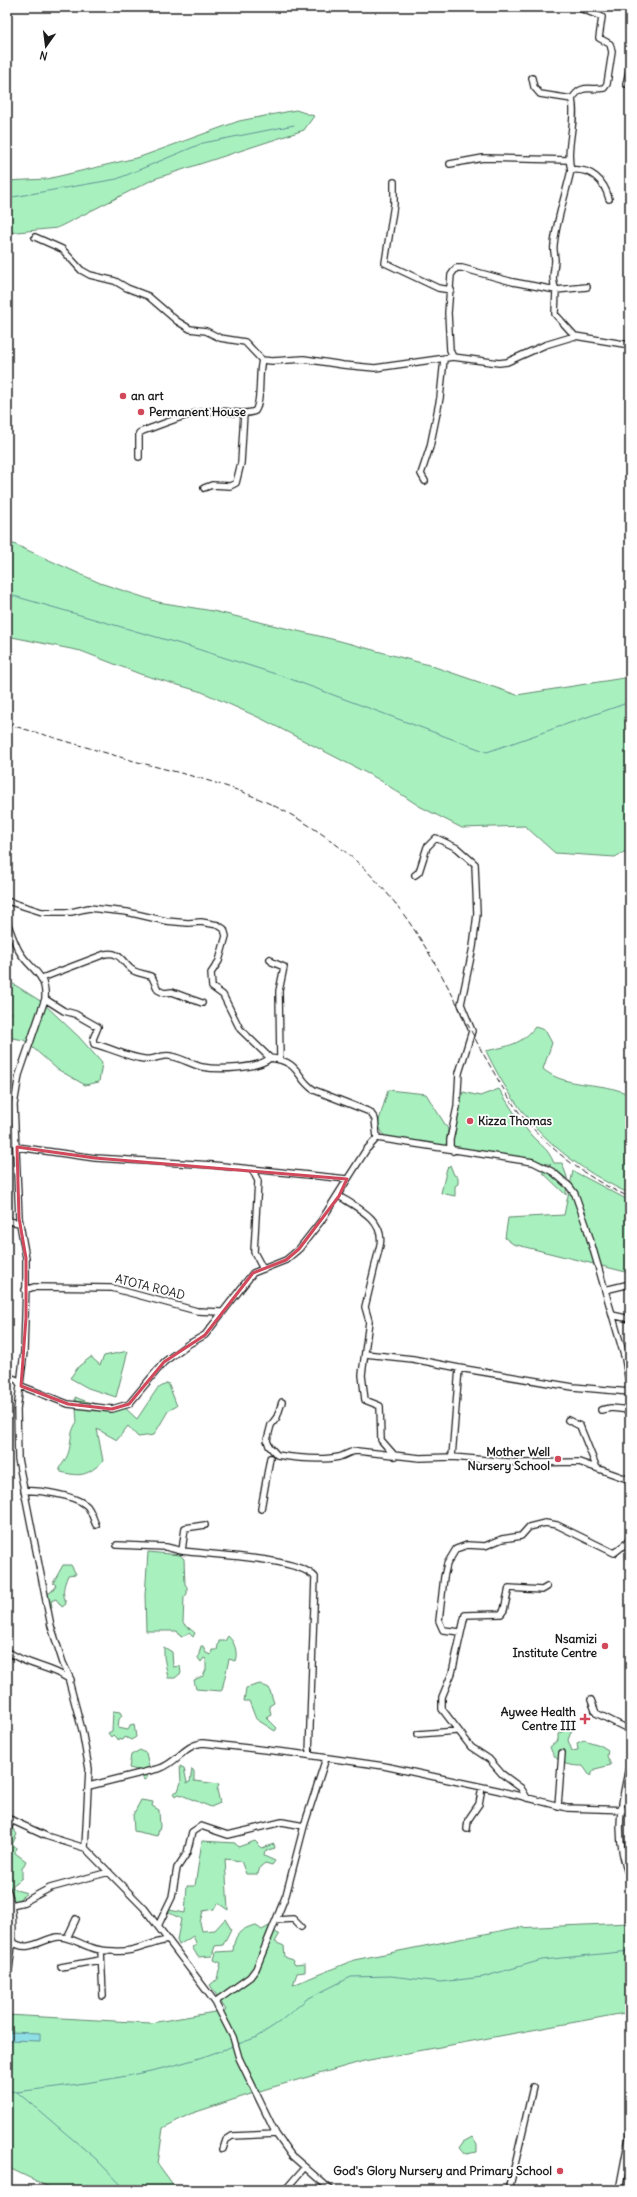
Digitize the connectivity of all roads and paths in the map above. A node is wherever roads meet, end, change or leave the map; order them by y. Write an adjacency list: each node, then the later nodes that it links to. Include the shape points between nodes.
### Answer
1 (577, 7): 5 (street, via 602,17 599,38 612,46 612,52 607,84 604,88 583,88)
2 (630, 68): 4 (street)
3 (532, 78): 5 (street, via 534,87 540,94)
4 (626, 84)
5 (572, 99): 6 (street, via 575,112)
6 (568, 160): 7 (street, via 483,158); 8 (street)
7 (450, 164)
8 (571, 170): 10 (street, via 582,169 599,178); 14 (street, via 554,246 552,274)
9 (394, 182): 13 (street, via 394,204 385,263 438,288)
10 (609, 199)
11 (35, 237): 19 (street, via 62,249 84,272 115,281 148,296 177,321 190,328 206,331 220,338 245,342)
12 (587, 288): 14 (street)
13 (451, 290): 14 (street, via 451,275 456,268); 17 (street, via 448,323 450,350)
14 (556, 290): 15 (street, via 555,314)
15 (575, 336): 16 (street); 17 (street, via 538,348 507,362 492,363)
16 (630, 345)
17 (454, 357): 18 (street)
18 (444, 359): 19 (street, via 375,368 343,366 304,359 283,362); 22 (street, via 440,398 430,447 421,474)
19 (262, 360): 20 (street, via 258,378 257,408)
20 (244, 413): 21 (street, via 199,412 138,433); 23 (street, via 241,463 236,483 230,486 217,484)
21 (139, 457)
22 (425, 481)
23 (204, 488)
24 (415, 875): 35 (street, via 419,872 429,843 436,838 457,848 475,864 477,910 474,943 460,1004 472,1031 459,1073 457,1107 450,1140)
25 (7, 901): 31 (street, via 42,912 71,912 89,908 222,927 226,936 220,961 211,973 212,986 224,997 240,1029)
26 (7, 922): 28 (street, via 20,951)
27 (270, 959): 32 (street, via 284,966 279,991)
28 (42, 978): 29 (street, via 46,989); 30 (street, via 113,953 134,971 152,977 158,990 164,993 172,992)
29 (45, 998): 31 (street, via 64,1011 98,1027 93,1038 94,1043 129,1056 148,1060 161,1055 170,1056 208,1067 248,1067); 34 (street, via 17,1083 14,1105)
30 (202, 1003)
31 (270, 1058): 32 (street)
32 (280, 1060): 33 (street, via 294,1067 314,1090 370,1112 375,1119)
33 (377, 1138): 35 (street); 37 (street)
34 (17, 1147): 36 (street, via 95,1158); 40 (street)
35 (452, 1151): 44 (street, via 533,1162 567,1183 580,1207)
36 (252, 1169): 37 (street); 41 (street, via 258,1181 254,1252)
37 (347, 1178): 38 (street)
38 (339, 1196): 41 (street, via 294,1254); 48 (street, via 376,1223 381,1240 365,1307 369,1321)
39 (7, 1221): 40 (street)
40 (20, 1223): 43 (street, via 26,1258)
41 (263, 1269): 45 (street, via 253,1273 246,1280)
42 (630, 1284): 44 (street)
43 (25, 1290): 45 (street, ATOTA ROAD, via 34,1286 112,1288 197,1311); 51 (street, via 26,1318)
44 (605, 1290): 46 (street)
45 (221, 1312): 51 (street, via 205,1336 187,1345 164,1362 127,1406 101,1409 68,1404)
46 (612, 1315): 47 (street); 52 (street, via 625,1359)
47 (630, 1319)
48 (365, 1354): 49 (street, via 413,1359); 58 (street, via 362,1375 364,1399 380,1406 381,1440)
49 (459, 1368): 53 (street, via 573,1387); 59 (street)
50 (7, 1376): 51 (street, via 17,1380)
51 (21, 1386): 63 (street, via 17,1418 18,1459)
52 (630, 1388)
53 (630, 1392)
54 (282, 1402): 58 (street, via 267,1440 275,1454 301,1458 333,1457 357,1451)
55 (602, 1410): 56 (street)
56 (630, 1410)
57 (568, 1420): 61 (street, via 580,1426)
58 (396, 1456): 59 (street)
59 (452, 1457): 61 (street, via 509,1462 579,1462)
60 (270, 1458): 64 (street)
61 (596, 1466): 62 (street, via 615,1476)
62 (630, 1480)
63 (24, 1491): 65 (street, via 59,1494 81,1502 88,1507); 73 (street, via 51,1626)
64 (261, 1509)
65 (96, 1524)
66 (205, 1525): 69 (street, via 186,1527)
67 (630, 1535): 71 (street, via 628,1542 614,1553 557,1526 538,1523 529,1527 521,1536 502,1539 485,1546 467,1545 456,1549 445,1572 439,1621 443,1630)
68 (117, 1545): 69 (street, via 166,1547)
69 (182, 1551): 79 (street, via 284,1564 311,1573 315,1577)
70 (547, 1587): 71 (street, via 542,1590 510,1588 503,1613 495,1616 464,1615)
71 (461, 1632): 76 (street, via 452,1673 441,1706)
72 (7, 1651): 73 (street, via 22,1660 60,1672)
73 (71, 1680): 82 (street, via 69,1681 80,1718 88,1761)
74 (591, 1700): 75 (street, via 596,1713)
75 (630, 1730)
76 (457, 1731): 77 (street); 84 (street, via 474,1749 523,1790)
77 (418, 1734)
78 (562, 1753): 85 (street)
79 (309, 1755): 80 (street); 82 (street, via 196,1744 166,1766)
80 (326, 1758): 83 (street, via 384,1766); 89 (street)
81 (630, 1763): 86 (street)
82 (88, 1786): 92 (street)
83 (482, 1787): 84 (street); 90 (street, via 478,1806 468,1820)
84 (527, 1798): 85 (street)
85 (558, 1806): 86 (street, via 598,1811)
86 (620, 1809): 87 (street); 94 (street, via 620,1846)
87 (630, 1810)
88 (10, 1819): 91 (street); 92 (street, via 46,1836)
89 (304, 1826): 98 (street); 99 (street, via 282,1822 228,1835 200,1826 194,1829 189,1838 186,1857 177,1868 172,1897)
90 (467, 1829)
91 (7, 1831)
92 (85, 1848): 93 (street)
93 (109, 1872): 96 (street, via 56,1887 28,1900); 99 (street)
94 (630, 1879)
95 (7, 1889): 96 (street)
96 (9, 1905): 103 (street)
97 (76, 1919): 101 (street)
98 (276, 1920): 100 (street, via 293,1919); 109 (street, via 253,1974)
99 (158, 1926): 102 (street)
100 (301, 1927)
101 (67, 1938): 103 (street, via 48,1939 30,1946 20,1946); 104 (street)
102 (168, 1940): 104 (street, via 128,1951); 109 (street)
103 (11, 1941): 107 (street)
104 (101, 1950): 105 (street)
105 (100, 1960): 106 (street); 108 (street)
106 (61, 1967)
107 (7, 1981)
108 (103, 1996)
109 (215, 2002): 112 (street)
110 (533, 2087): 117 (street)
111 (630, 2132): 118 (street)
112 (276, 2134): 113 (street, via 232,2136 226,2140); 114 (street)
113 (223, 2149)
114 (305, 2167): 115 (street); 116 (street)
115 (285, 2190)
116 (331, 2190)
117 (509, 2190)
118 (619, 2190)

